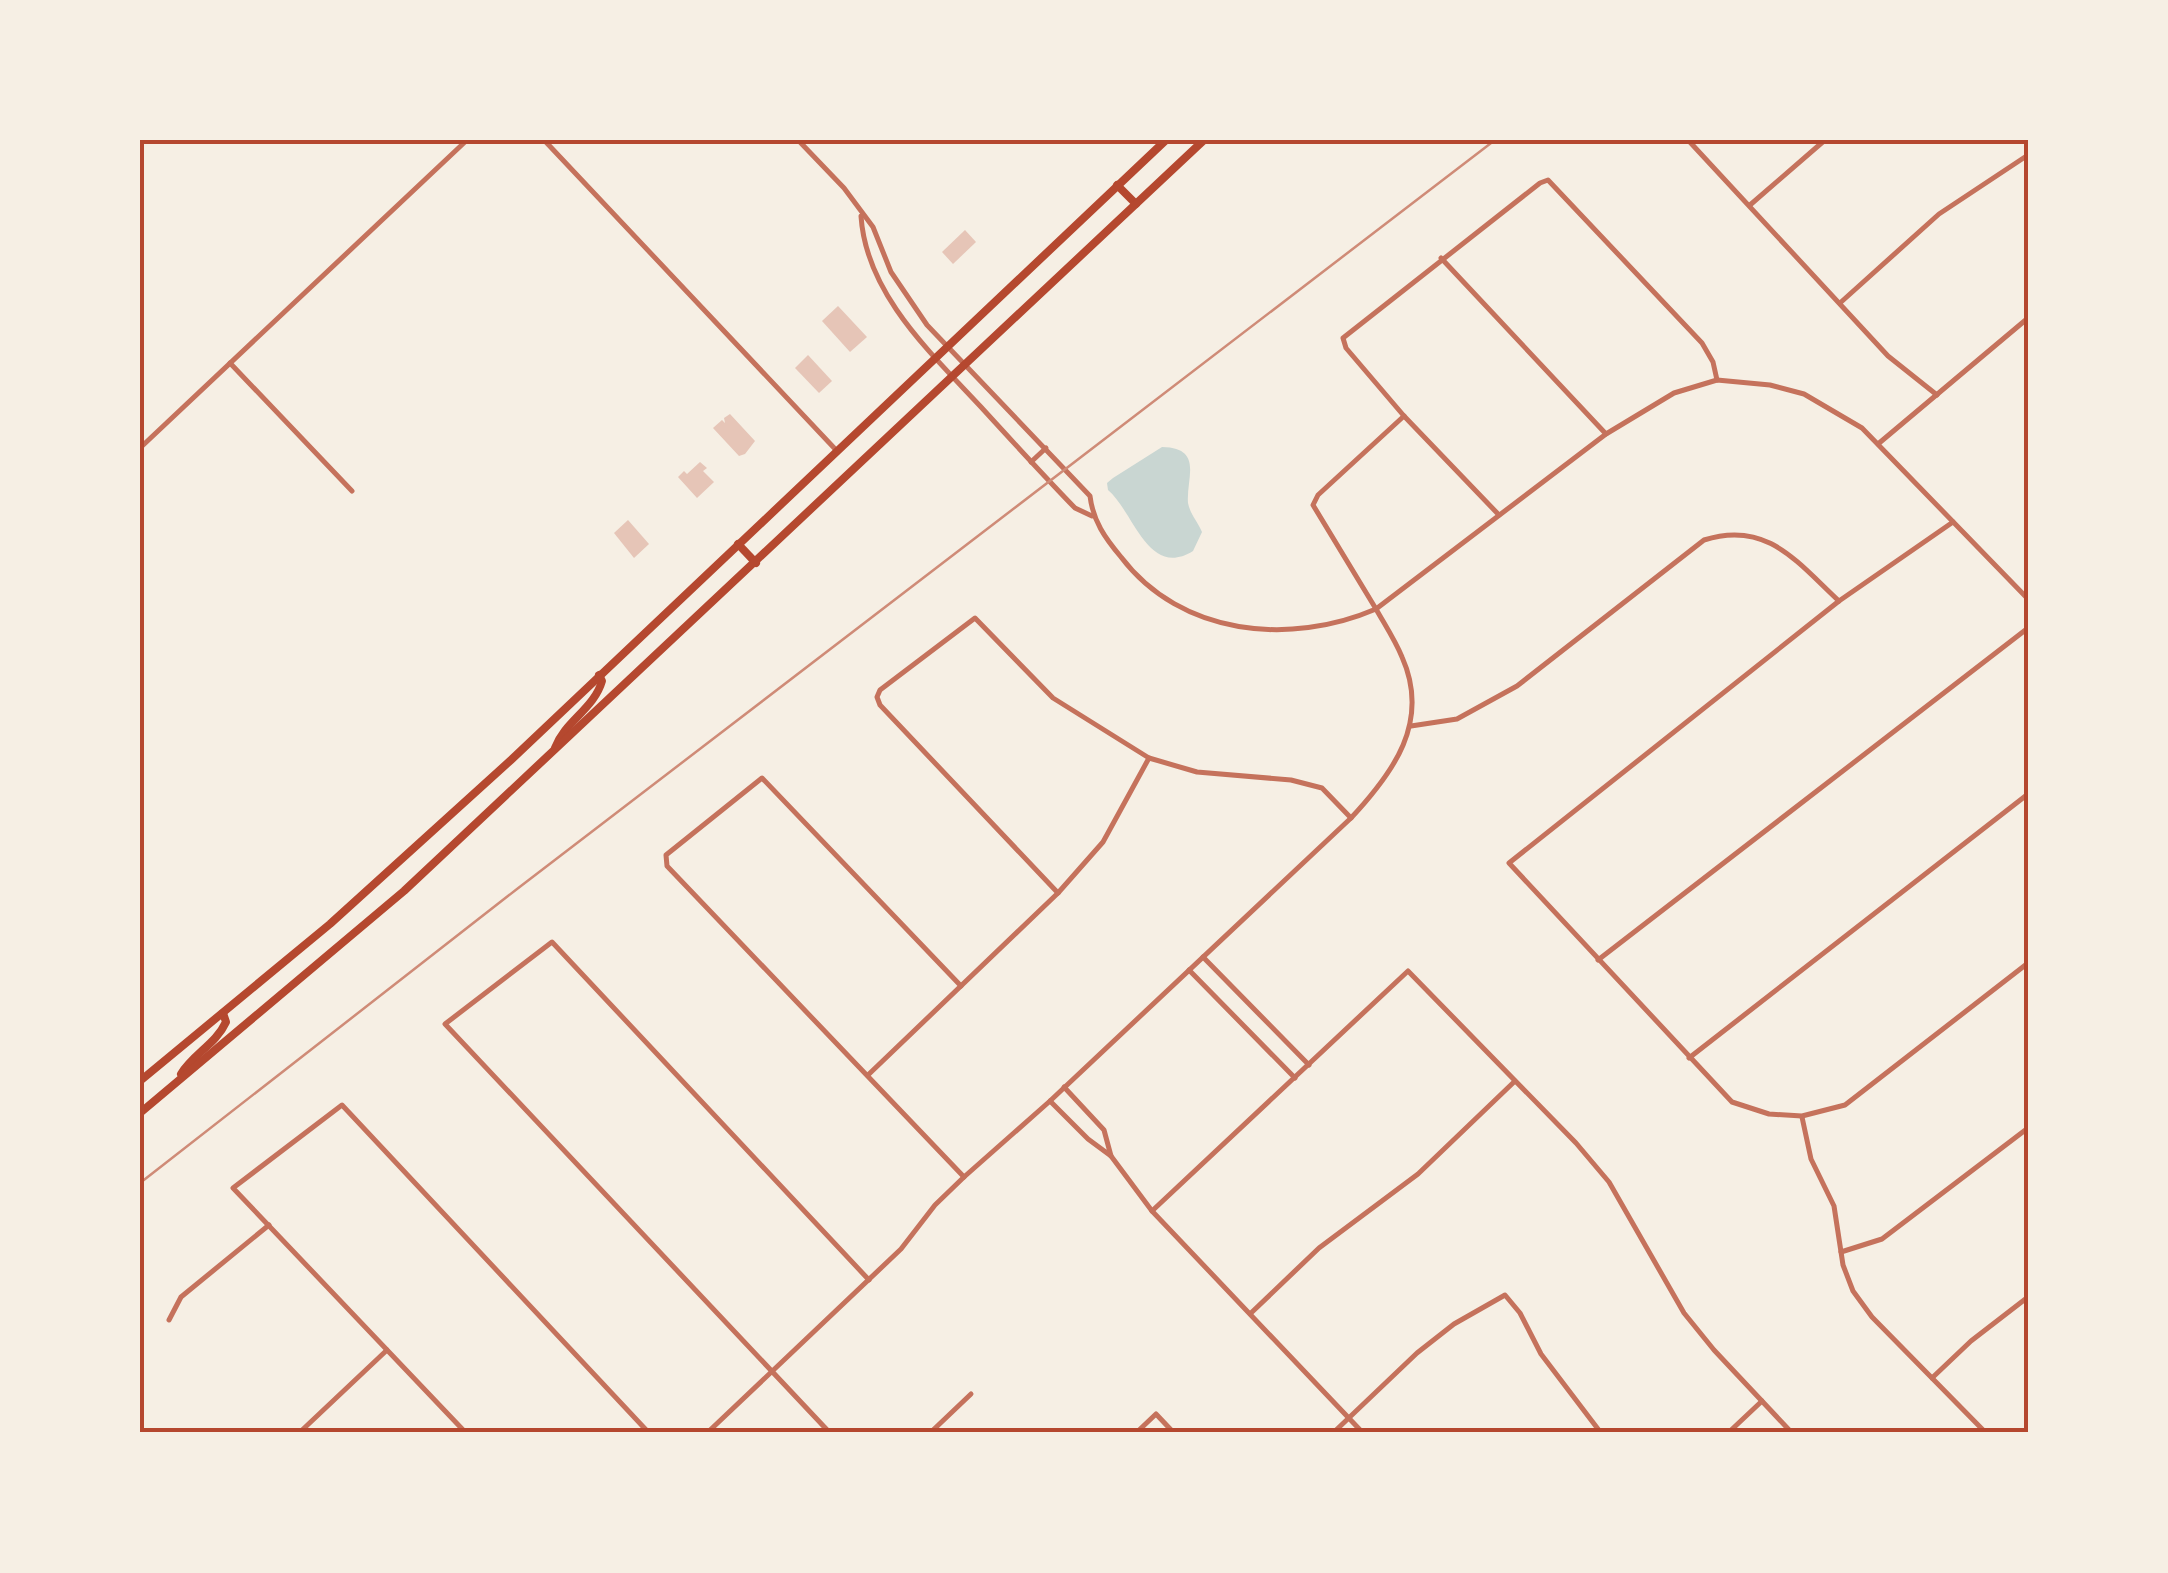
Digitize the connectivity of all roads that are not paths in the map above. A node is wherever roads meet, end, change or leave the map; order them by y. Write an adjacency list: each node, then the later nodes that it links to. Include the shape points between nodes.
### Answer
1 (467, 140): 18 (street)
2 (544, 140): 28 (street)
3 (798, 140): 12 (street)
4 (1166, 140): 9 (main road)
5 (1204, 140): 10 (main road)
6 (1688, 140): 11 (street)
7 (1825, 140): 11 (street)
8 (2028, 154): 14 (street, via 1939,214)
9 (1117, 185): 10 (main road); 16 (main road)
10 (1136, 204): 19 (main road)
11 (1750, 205): 14 (street)
12 (860, 213): 16 (street, via 874,227 907,299); 17 (street, via 889,299)
13 (1441, 258): 21 (street, via 1548,180 1702,343); 23 (street, via 1343,338); 24 (street)
14 (1840, 303): 22 (street, via 1888,356)
15 (2028, 318): 22 (street)
16 (949, 348): 17 (main road); 19 (street)
17 (937, 359): 20 (street); 28 (main road)
18 (230, 363): 26 (street); 30 (street)
19 (966, 364): 20 (main road); 27 (street)
20 (953, 377): 29 (street); 35 (main road)
21 (1716, 380): 24 (street, via 1674,393); 25 (street, via 1804,394)
22 (1937, 395): 25 (street)
23 (1404, 416): 31 (street); 38 (street, via 1312,506)
24 (1606, 434): 31 (street)
25 (1878, 444): 33 (street)
26 (140, 448)
27 (1046, 448): 29 (street); 32 (street, via 1090,496)
28 (837, 451): 34 (main road)
29 (1031, 462): 32 (street, via 1074,508)
30 (352, 491)
31 (1499, 515): 38 (street)
32 (1092, 516): 38 (street, via 1142,580 1174,604 1221,624 1288,631)
33 (1953, 522): 36 (street); 37 (street)
34 (738, 544): 35 (main road); 40 (main road)
35 (756, 563): 42 (main road)
36 (2028, 599)
37 (1839, 601): 41 (street, via 1776,545 1756,536 1704,540 1517,686 1457,719); 48 (street, via 1509,863)
38 (1376, 609): 41 (street, via 1404,660)
39 (2028, 628): 48 (street)
40 (599, 675): 42 (main road, via 599,691 561,731); 52 (main road, via 330,924)
41 (1410, 726): 45 (street, via 1382,785)
42 (553, 752): 59 (main road, via 404,891)
43 (1149, 758): 45 (street, via 1197,772 1322,788); 46 (street, via 1104,842); 46 (street, via 1054,698 975,618 880,690 880,705)
44 (2028, 794): 53 (street)
45 (1352, 818): 47 (street)
46 (1058, 893): 51 (street)
47 (1203, 957): 50 (street); 54 (street)
48 (1598, 960): 53 (street)
49 (2028, 963): 63 (street, via 1845,1104)
50 (1190, 970): 56 (street); 60 (street)
51 (961, 986): 55 (street); 55 (street, via 762,778 666,855 667,866)
52 (223, 1013): 57 (main road); 59 (main road, via 220,1034)
53 (1689, 1058): 63 (street, via 1732,1102)
54 (1309, 1066): 56 (street); 58 (street, via 1408,971)
55 (868, 1074): 66 (street)
56 (1294, 1078): 67 (street)
57 (140, 1081)
58 (1516, 1081): 72 (street, via 1418,1174 1319,1248); 78 (street, via 1609,1182 1684,1313)
59 (176, 1082): 62 (main road)
60 (1064, 1088): 61 (street); 65 (street, via 1104,1130)
61 (1050, 1101): 65 (street); 66 (street)
62 (140, 1113)
63 (1802, 1116): 69 (street, via 1811,1159 1834,1206)
64 (2028, 1128): 69 (street, via 1882,1240)
65 (1111, 1156): 67 (street)
66 (964, 1176): 70 (street)
67 (1152, 1211): 72 (street)
68 (269, 1224): 73 (street, via 181,1297); 74 (street); 82 (street, via 232,1188 342,1105)
69 (1841, 1252): 76 (street, via 1852,1291)
70 (869, 1280): 75 (street); 75 (street, via 552,942 445,1024)
71 (2028, 1297): 76 (street)
72 (1250, 1314): 79 (street)
73 (169, 1320)
74 (387, 1350): 80 (street); 81 (street)
75 (774, 1370): 83 (street); 84 (street)
76 (1932, 1378): 93 (street)
77 (971, 1394): 85 (street)
78 (1762, 1401): 91 (street); 92 (street)
79 (1350, 1418): 88 (street); 89 (street); 90 (street, via 1430,1343 1505,1295)
80 (298, 1433)
81 (466, 1433)
82 (649, 1433)
83 (708, 1433)
84 (830, 1433)
85 (930, 1433)
86 (1136, 1433): 87 (street, via 1156,1414)
87 (1174, 1433)
88 (1333, 1433)
89 (1363, 1433)
90 (1601, 1433)
91 (1728, 1433)
92 (1792, 1433)
93 (1986, 1433)

